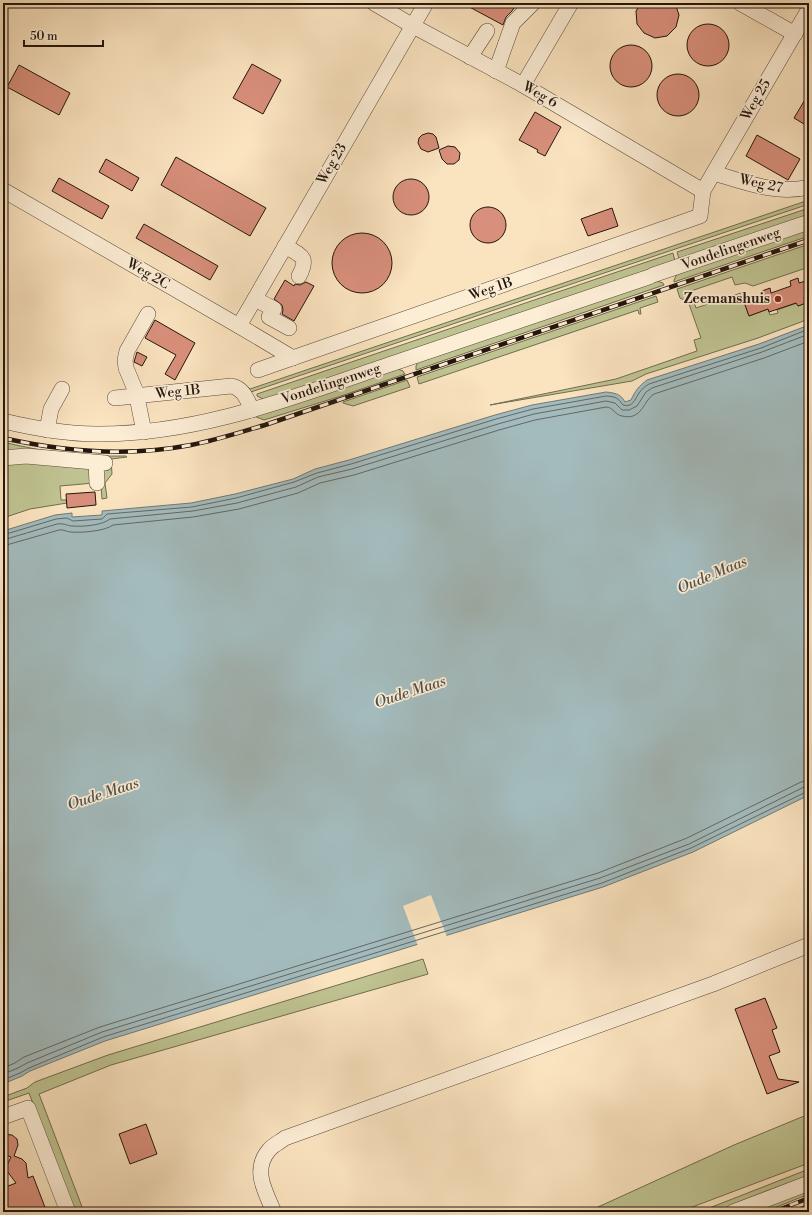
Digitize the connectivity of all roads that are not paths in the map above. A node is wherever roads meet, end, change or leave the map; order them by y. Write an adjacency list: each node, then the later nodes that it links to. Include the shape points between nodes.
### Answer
1 (374, 3): 7 (street, Weg 6)
2 (426, 3): 7 (street, Weg 23)
3 (533, 3): 11 (street, via 514,23)
4 (572, 3): 12 (street)
5 (740, 3): 9 (street)
6 (809, 9): 9 (street, Weg 25)
7 (413, 26): 10 (street, Weg 6); 18 (street, Weg 23)
8 (487, 31): 10 (street)
9 (795, 34): 13 (street, Weg 25)
10 (470, 57): 11 (street, Weg 6)
11 (496, 71): 12 (street, Weg 6)
12 (523, 85): 16 (street, Weg 6)
13 (714, 173): 14 (street, Weg 27, via 784,190); 16 (street, Weg 25)
14 (809, 187)
15 (3, 190): 22 (street, Weg 2C)
16 (704, 191): 24 (street, Weg 1B, via 700,216)
17 (809, 222): 29 (street, Vondelingenweg)
18 (285, 246): 19 (street, via 301,256 304,261); 20 (street, Weg 23)
19 (299, 276)
20 (255, 299): 22 (street, Weg 23); 23 (street, via 274,309 269,317)
21 (148, 314): 27 (street, via 125,356 126,368)
22 (239, 326): 24 (street, Weg 2C)
23 (289, 328)
24 (293, 358): 25 (street, Weg 1B)
25 (258, 370)
26 (62, 389): 31 (street, via 51,409)
27 (137, 396): 28 (street, Weg 1B); 29 (street, Weg 1B, via 231,386 242,390); 32 (street)
28 (115, 398)
29 (252, 410): 32 (street, Vondelingenweg, via 198,424)
30 (3, 421): 31 (street, Vondelingenweg)
31 (47, 430): 32 (street, Vondelingenweg, via 96,434)
32 (144, 432)
33 (3, 458): 34 (street, via 26,456 100,463)
34 (97, 483)
35 (809, 945): 39 (street, via 713,984 285,1138 270,1150 260,1165 262,1184)
36 (3, 1118): 38 (street, via 28,1108)
37 (809, 1183): 40 (street)
38 (68, 1212)
39 (274, 1212)
40 (733, 1212)

